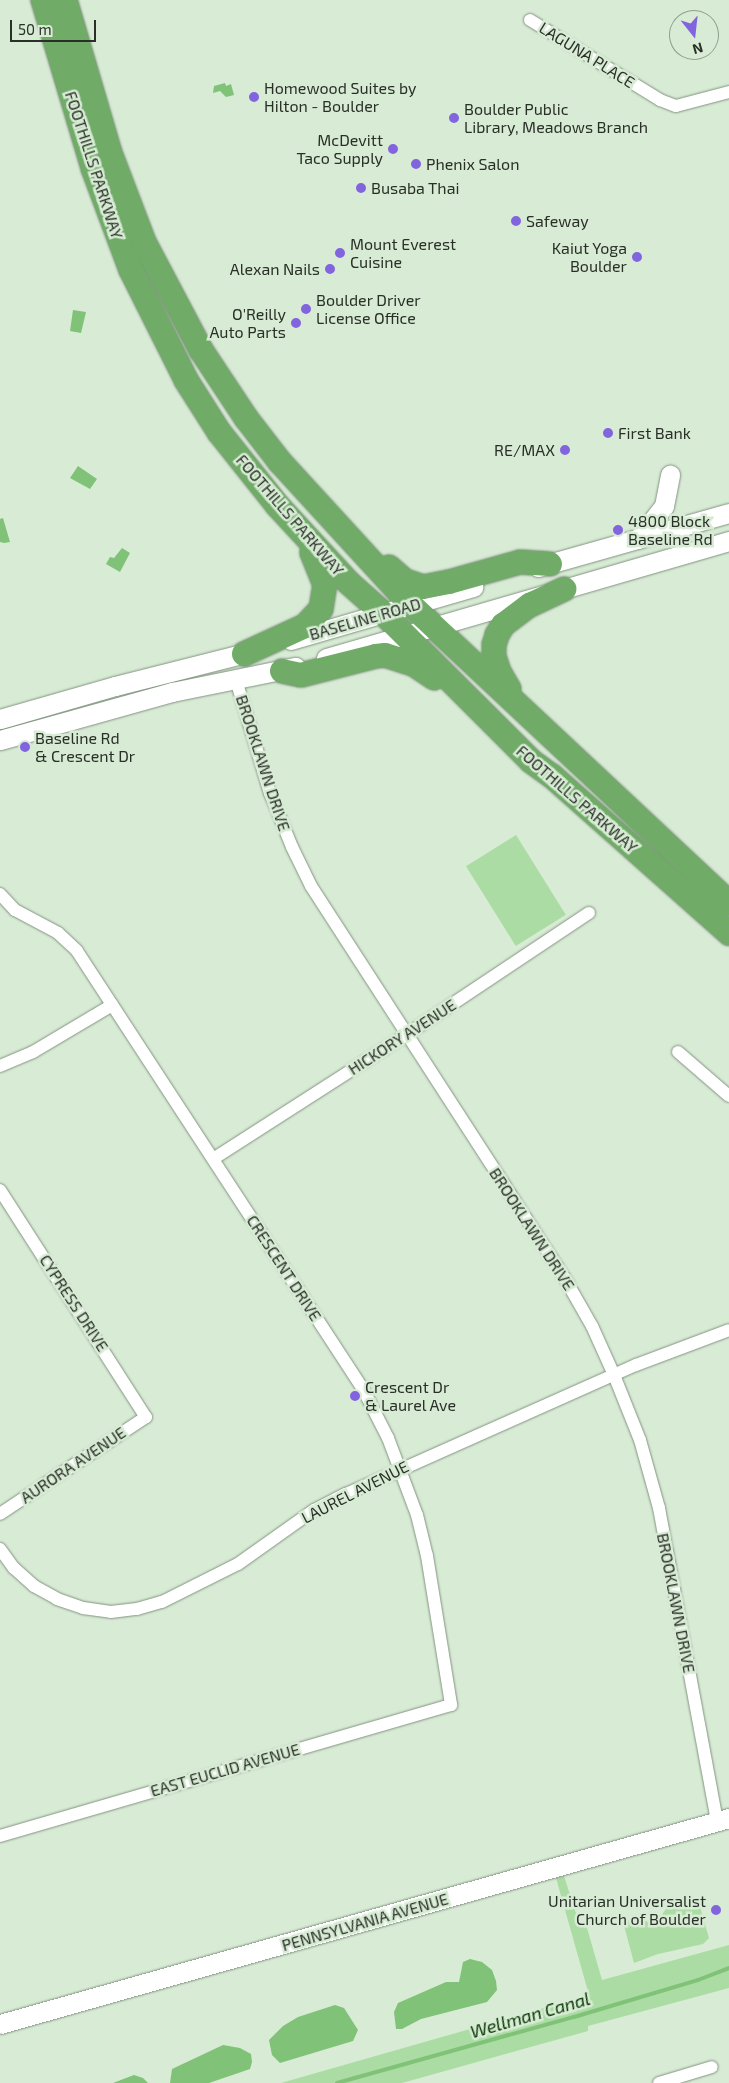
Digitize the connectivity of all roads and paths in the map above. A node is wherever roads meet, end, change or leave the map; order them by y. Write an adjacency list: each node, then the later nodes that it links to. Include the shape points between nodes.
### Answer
1 (43, 0): 8 (highway, FOOTHILLS PARKWAY, via 93,168 144,298 186,380 215,426)
2 (65, 0): 6 (highway, FOOTHILLS PARKWAY, via 110,153 158,272 229,395)
3 (530, 20): 4 (street, LAGUNA PLACE, via 676,106)
4 (729, 92)
5 (670, 475): 9 (main road, via 664,506)
6 (307, 492): 11 (highway, via 337,512 383,560 412,584 437,585 520,562); 13 (highway, FOOTHILLS PARKWAY)
7 (729, 513): 9 (main road, BASELINE ROAD)
8 (298, 530): 14 (highway, FOOTHILLS PARKWAY); 17 (highway, via 322,575 325,593 321,609 305,626)
9 (637, 540): 11 (main road, BASELINE ROAD)
10 (729, 541): 12 (main road, BASELINE ROAD)
11 (550, 564): 13 (main road, BASELINE ROAD)
12 (564, 589): 15 (main road, BASELINE ROAD); 21 (highway, via 530,605 503,625 494,645 499,672)
13 (412, 605): 14 (main road, BASELINE ROAD); 15 (highway, FOOTHILLS PARKWAY)
14 (384, 614): 16 (highway, FOOTHILLS PARKWAY); 17 (main road, BASELINE ROAD)
15 (433, 626): 16 (main road, BASELINE ROAD); 21 (highway, FOOTHILLS PARKWAY)
16 (404, 634): 18 (main road, BASELINE ROAD); 23 (highway, FOOTHILLS PARKWAY)
17 (244, 654): 20 (main road, BASELINE ROAD)
18 (282, 671): 19 (main road, BASELINE ROAD); 23 (highway, via 301,675 376,656 405,660 439,682 515,752)
19 (236, 680): 22 (main road, BASELINE ROAD, via 172,692); 29 (street, BROOKLAWN DRIVE, via 270,793 292,847 312,886)
20 (0, 719)
21 (533, 719): 25 (highway, FOOTHILLS PARKWAY)
22 (0, 740)
23 (531, 761): 27 (highway, FOOTHILLS PARKWAY, via 552,776)
24 (0, 894): 28 (street, CRESCENT DRIVE, via 15,910 70,943)
25 (729, 903)
26 (589, 913): 29 (street, HICKORY AVENUE)
27 (729, 934)
28 (112, 1004): 31 (street, via 34,1052); 33 (street, CRESCENT DRIVE)
29 (406, 1035): 33 (street, HICKORY AVENUE); 36 (street, BROOKLAWN DRIVE, via 568,1284)
30 (678, 1052): 32 (street)
31 (0, 1066)
32 (729, 1096)
33 (213, 1159): 38 (street, CRESCENT DRIVE, via 363,1389)
34 (0, 1190): 37 (street, CYPRESS DRIVE)
35 (729, 1330): 36 (street, LAUREL AVENUE)
36 (614, 1375): 38 (street, LAUREL AVENUE); 42 (street, BROOKLAWN DRIVE, via 640,1440 659,1508)
37 (146, 1416): 39 (street, AURORA AVENUE)
38 (400, 1468): 40 (street, LAUREL AVENUE, via 314,1510 238,1564 191,1590 137,1609 111,1612 83,1608 57,1599 34,1586 14,1568); 41 (street, CRESCENT DRIVE, via 427,1556)
39 (0, 1514)
40 (0, 1549)
41 (450, 1705): 43 (street, EAST EUCLID AVENUE)
42 (723, 1820): 44 (main road, PENNSYLVANIA AVENUE)
43 (0, 1836)
44 (0, 2024)
45 (712, 2067): 46 (street)
46 (659, 2083)

